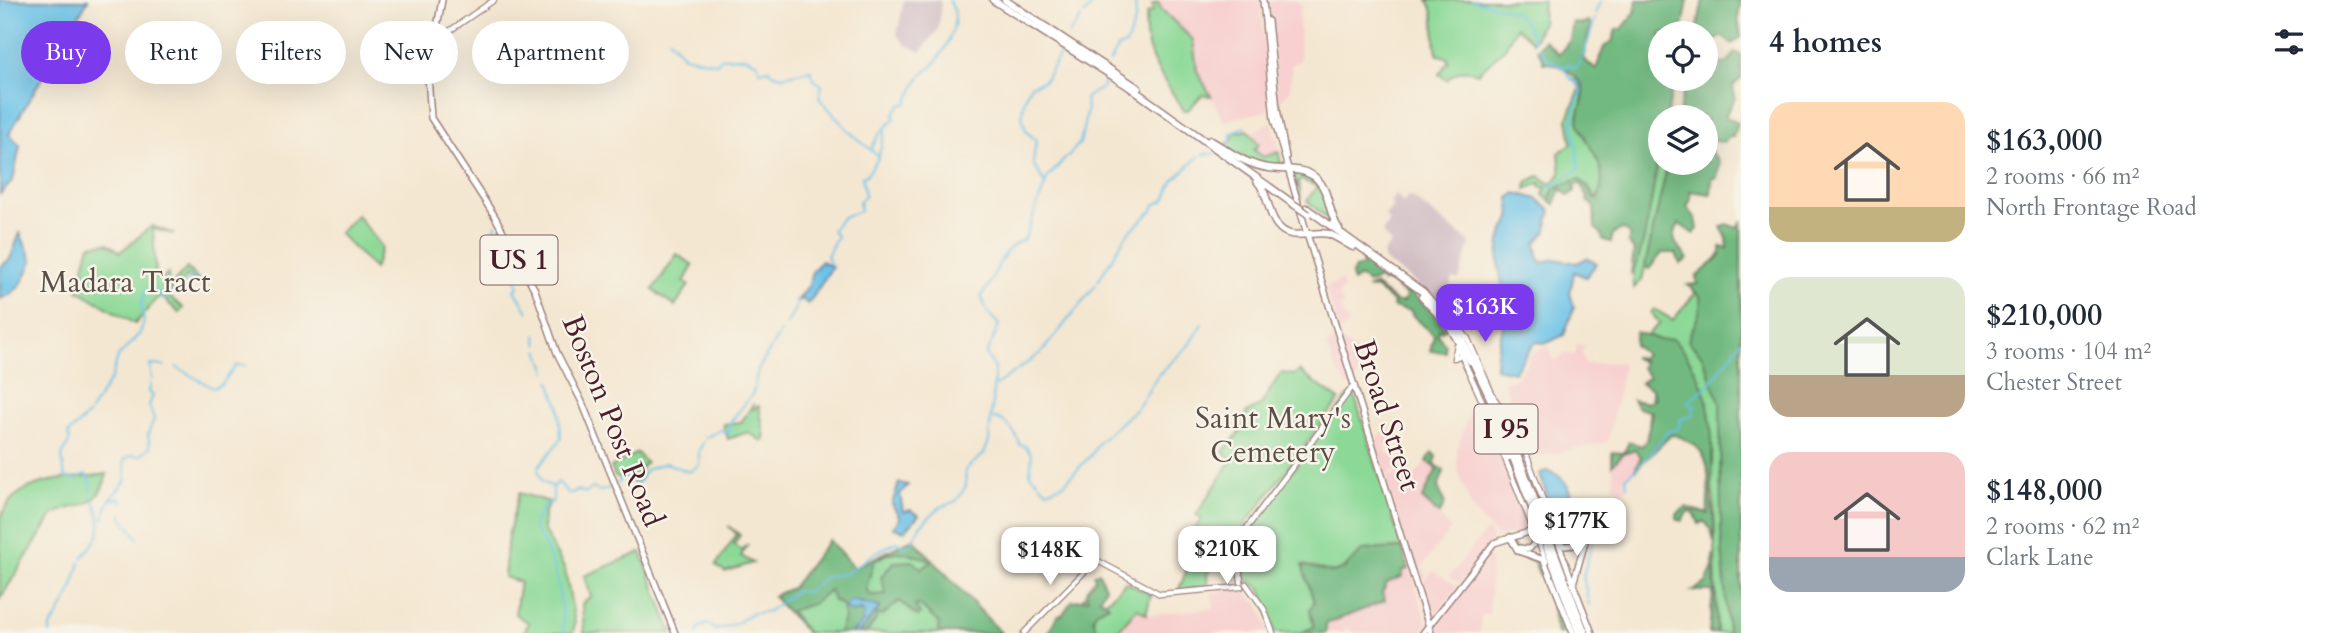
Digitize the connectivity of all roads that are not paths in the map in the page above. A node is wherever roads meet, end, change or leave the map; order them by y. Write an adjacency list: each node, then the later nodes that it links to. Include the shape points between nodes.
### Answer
1 (442, 0): 6 (main road, Boston Post Road / US 1)
2 (494, 0): 7 (main road)
3 (993, 0): 10 (highway, I 95, via 1128,86)
4 (1005, 0): 9 (highway, I 95)
5 (1264, 0): 11 (main road, Broad Street, via 1273,120)
6 (438, 21)
7 (458, 25)
8 (427, 84): 33 (main road, Boston Post Road / US 1, via 434,124 495,215 535,290)
9 (1210, 139): 11 (highway, via 1252,164); 12 (highway, I 95)
10 (1231, 160): 12 (highway, I 95); 14 (highway, via 1264,191 1273,219 1282,230 1297,236)
11 (1288, 169): 13 (main road, Broad Street); 15 (highway, via 1317,178 1332,219)
12 (1291, 200): 13 (highway, I 95, bridge)
13 (1304, 210): 14 (main road, Broad Street); 15 (highway, I 95)
14 (1307, 234): 15 (highway, via 1326,234); 21 (main road, Broad Street)
15 (1353, 244): 16 (highway, I 95); 17 (highway, I 95)
16 (1422, 291): 17 (highway); 32 (highway, I 95, via 1446,315 1469,350 1520,461)
17 (1439, 309): 18 (main road); 18 (main road, via 1457,304); 19 (highway); 23 (highway, I 95, via 1468,358)
18 (1457, 323): 27 (main road, via 1493,397 1518,434)
19 (1457, 345): 20 (main road); 20 (main road, via 1454,358)
20 (1463, 356): 22 (main road)
21 (1353, 385): 29 (main road, via 1240,537 1237,550); 31 (main road, Broad Street)
22 (1483, 405): 23 (highway); 24 (main road)
23 (1530, 500): 32 (highway, I 95)
24 (1531, 522): 26 (main road, via 1535,539 1530,548 1520,548); 28 (main road)
25 (1582, 528): 26 (main road, bridge, via 1579,519); 27 (main road, via 1574,545); 30 (main road, via 1585,545)
26 (1512, 537): 28 (main road, via 1517,550 1540,556); 31 (main road, via 1493,544)
27 (1558, 540): 30 (main road)
28 (1548, 567): 38 (main road)
29 (1243, 584): 34 (main road, via 1160,594 1097,560); 35 (main road, via 1264,609)
30 (1573, 584): 32 (main road)
31 (1429, 626): 36 (main road); 37 (main road, Broad Street)
32 (1588, 632)
33 (675, 633)
34 (1024, 633)
35 (1273, 633)
36 (1423, 633)
37 (1432, 633)
38 (1571, 633)

